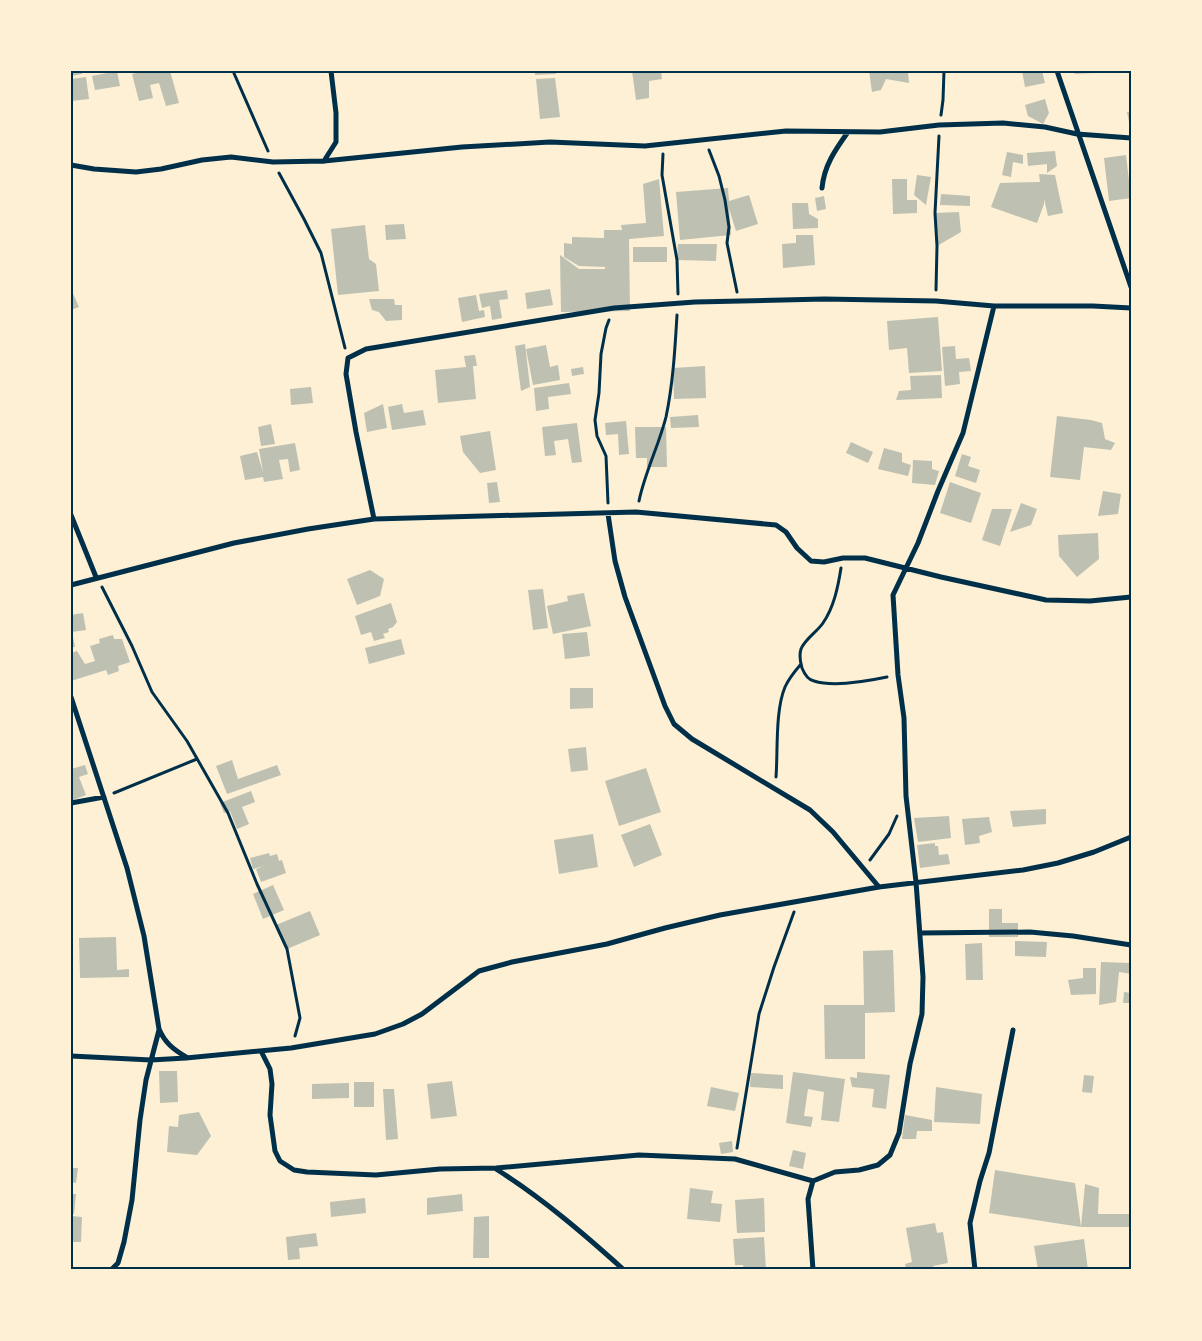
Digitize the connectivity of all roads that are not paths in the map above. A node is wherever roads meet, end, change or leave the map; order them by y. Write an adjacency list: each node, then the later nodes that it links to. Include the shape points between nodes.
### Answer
1 (331, 71): 6 (street, via 336,142)
2 (1057, 71): 4 (street)
3 (848, 132): 4 (street, via 1003,123); 6 (street, via 786,131 627,146 550,142); 8 (street, via 830,158)
4 (1077, 134): 5 (street); 9 (street)
5 (1131, 138)
6 (324, 161): 7 (street, via 273,162 231,157 136,172)
7 (71, 164)
8 (822, 188)
9 (1131, 287)
10 (994, 306): 11 (street); 14 (street, via 936,301 824,299 614,308 366,350 348,358 346,374); 15 (street, via 964,433)
11 (1131, 308)
12 (608, 514): 14 (street); 15 (street, via 636,512 776,526 786,532 811,561 865,558); 24 (street, via 615,560 626,597 674,724 692,739 810,810)
13 (71, 515): 16 (street)
14 (374, 519): 16 (street, via 234,543)
15 (905, 569): 18 (street, via 1046,600 1090,601); 23 (street, via 893,595 904,718 906,796)
16 (96, 577): 17 (street)
17 (71, 585)
18 (1131, 597)
19 (71, 697): 20 (street)
20 (104, 797): 21 (street); 27 (street, via 127,868 141,926)
21 (71, 803)
22 (1131, 837): 23 (street, via 1058,863)
23 (916, 882): 24 (street); 25 (street)
24 (879, 887): 29 (street, via 720,915 607,944 479,971 422,1014 376,1034)
25 (920, 934): 26 (street, via 1030,932); 34 (street, via 922,1014 899,1133 890,1155 878,1165 835,1172)
26 (1131, 945)
27 (159, 1029): 31 (street, via 171,1048); 32 (street)
28 (1013, 1030): 38 (street, via 989,1153 970,1223)
29 (261, 1051): 31 (street); 33 (street, via 270,1069 272,1084 270,1114 274,1151 280,1161 294,1170 376,1175)
30 (71, 1056): 32 (street)
31 (186, 1058): 32 (street)
32 (151, 1060): 35 (street, via 130,1208 118,1263)
33 (496, 1168): 34 (street, via 639,1155 735,1159); 36 (street, via 584,1234)
34 (813, 1181): 37 (street, via 808,1199)
35 (111, 1270)
36 (624, 1270)
37 (813, 1270)
38 (975, 1270)

